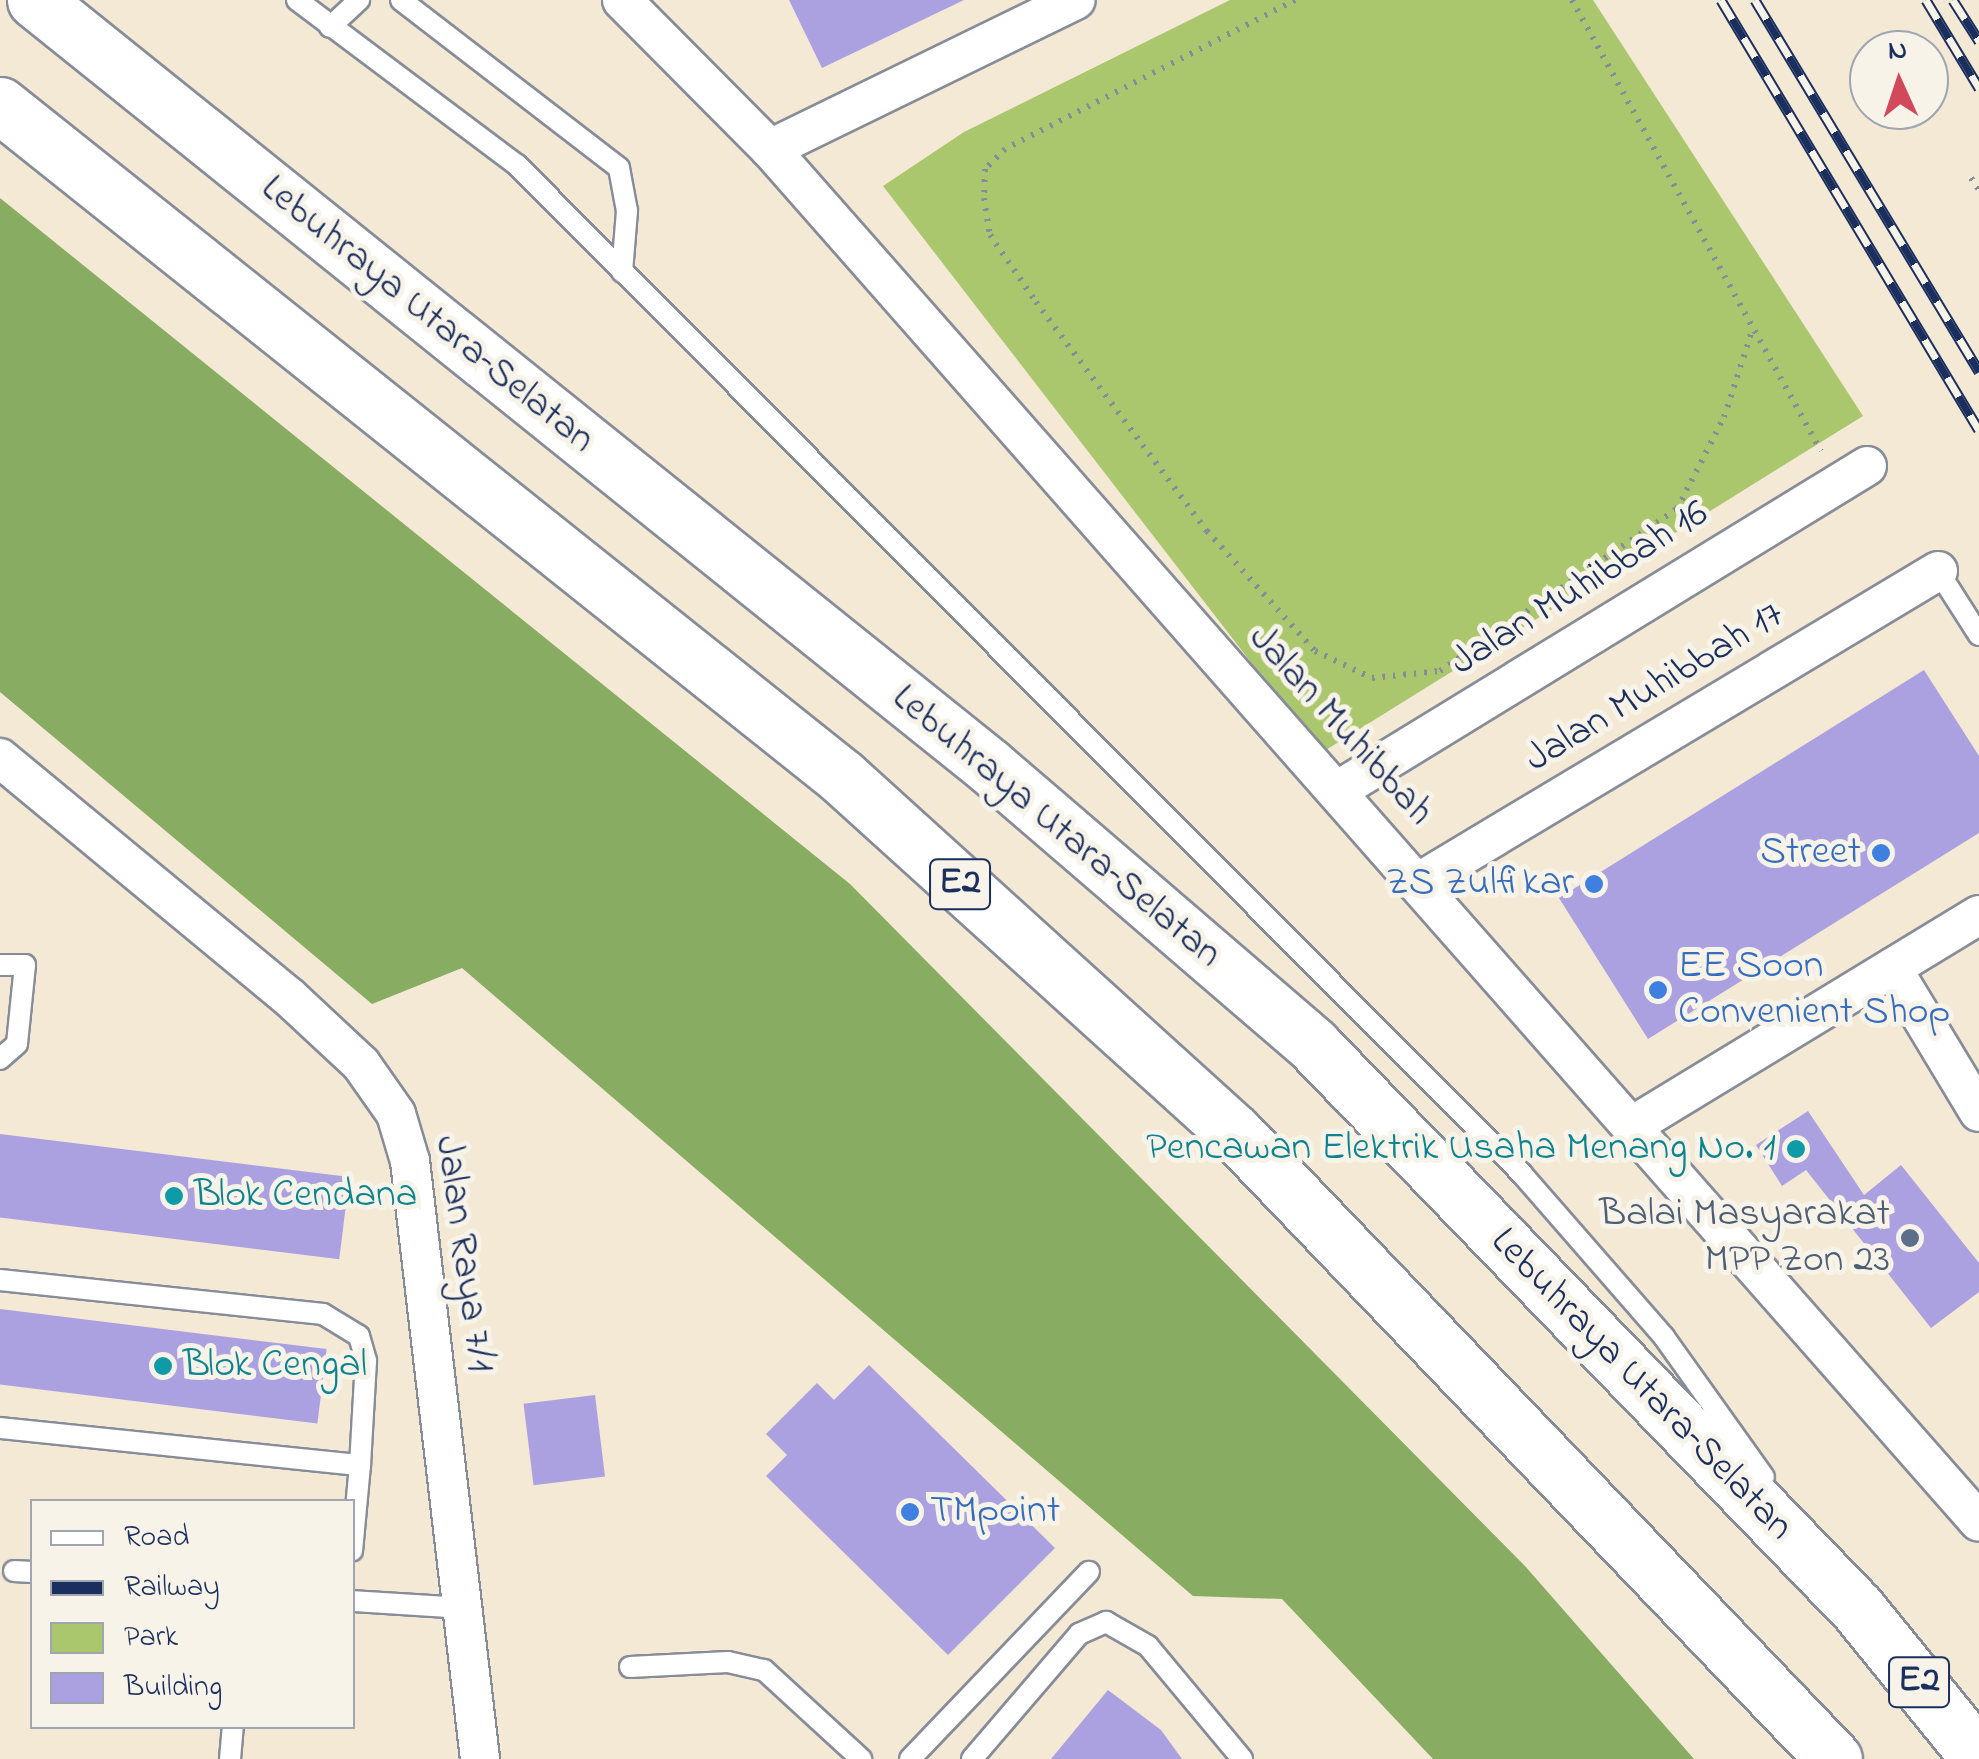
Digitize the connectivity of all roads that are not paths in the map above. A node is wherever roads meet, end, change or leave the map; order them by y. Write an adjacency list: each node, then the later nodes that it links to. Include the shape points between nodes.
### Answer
1 (35, 0): 31 (highway, Lebuhraya Utara–Selatan / E2, via 988,766 1314,1046)
2 (297, 0): 7 (lane)
3 (359, 0): 7 (lane)
4 (401, 0): 10 (lane, via 619,168 626,211)
5 (622, 0): 9 (street, Jalan Muhibbah)
6 (1076, 0): 9 (street)
7 (330, 28): 10 (lane, via 517,165)
8 (0, 105): 41 (highway, E2, via 872,804 1235,1134)
9 (770, 149): 15 (street, Jalan Muhibbah, via 1020,440)
10 (622, 272): 31 (lane, via 1522,1174 1664,1337)
11 (1853, 474): 15 (street, Jalan Muhibbah 16)
12 (1938, 572): 13 (lane); 16 (street, Jalan Muhibbah 17)
13 (1979, 635)
14 (0, 758): 30 (street, Jalan Raya 7/1, via 288,996 361,1064 396,1114 410,1161)
15 (1340, 790): 16 (street, Jalan Muhibbah)
16 (1419, 882): 22 (street, Jalan Muhibbah)
17 (1979, 915): 19 (street)
18 (0, 965): 20 (lane, via 25,964 17,1044)
19 (1892, 968): 21 (street); 22 (street)
20 (0, 1059)
21 (1979, 1112)
22 (1632, 1126): 27 (street, Jalan Muhibbah)
23 (0, 1280): 25 (lane, via 323,1314 359,1336 366,1361)
24 (0, 1428): 25 (lane)
25 (360, 1465): 26 (lane)
26 (355, 1519)
27 (1979, 1522)
28 (1088, 1572): 38 (lane)
29 (355, 1601): 30 (lane)
30 (462, 1608): 36 (street, Jalan Raya 7/1)
31 (1857, 1608): 34 (highway, Lebuhraya Utara–Selatan / E2)
32 (630, 1666): 37 (lane, via 728,1662 764,1670)
33 (233, 1729): 35 (lane)
34 (1979, 1758)
35 (230, 1759)
36 (480, 1759)
37 (861, 1759)
38 (910, 1759)
39 (972, 1759): 40 (lane, via 1079,1634 1106,1622 1148,1646)
40 (1242, 1759)
41 (1834, 1759)

